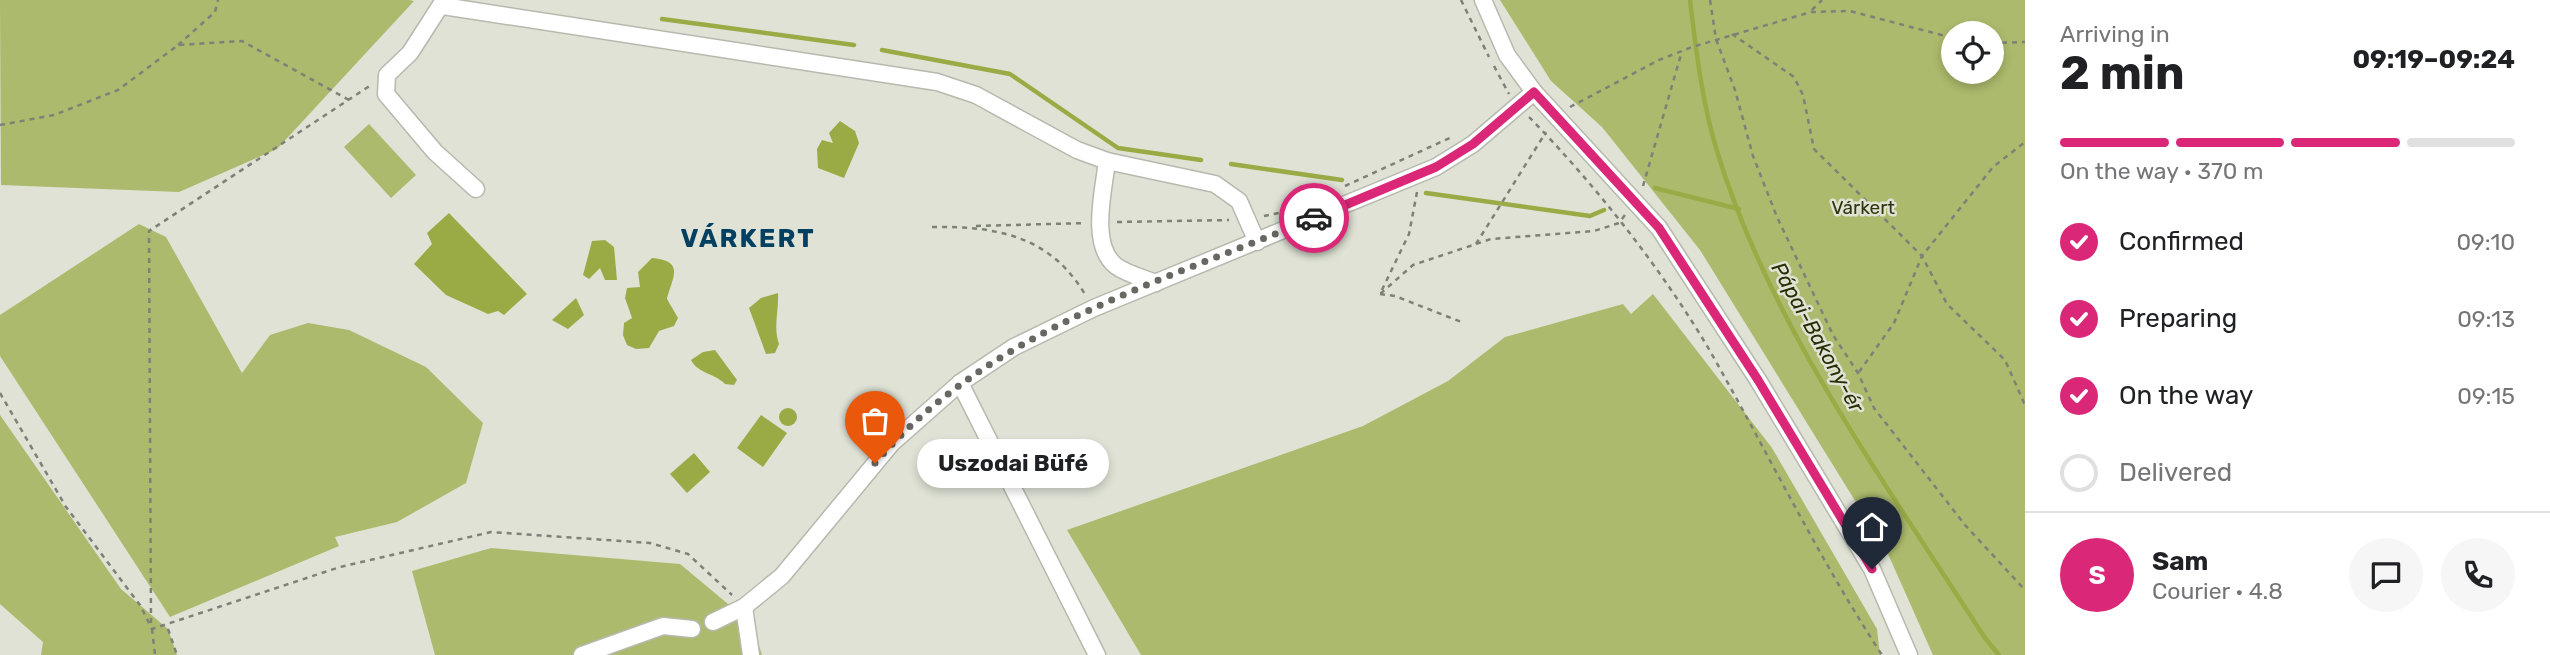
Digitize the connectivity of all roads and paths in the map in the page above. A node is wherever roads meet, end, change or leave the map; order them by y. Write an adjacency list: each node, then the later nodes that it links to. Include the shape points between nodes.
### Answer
1 (218, 0): 13 (path, via 215,12)
2 (1461, 0): 18 (path, via 1507,92)
3 (1483, 0): 16 (street, via 1507,55)
4 (1710, 0): 10 (path)
5 (1822, 0): 7 (path)
6 (444, 3): 15 (street, via 410,53); 23 (street, via 937,82 976,96)
7 (1811, 12): 8 (path); 9 (path, via 1850,11)
8 (1732, 34): 10 (path); 31 (path, via 1794,78 1803,95 1814,149)
9 (1941, 35)
10 (1716, 39): 14 (path); 36 (path, via 1777,217 1833,335)
11 (2025, 42): 12 (path)
12 (2004, 43)
13 (178, 45): 17 (path, via 242,41); 20 (path, via 118,90 54,115)
14 (1682, 51): 19 (path, via 1570,107); 26 (path)
15 (387, 75): 17 (path); 25 (street, via 386,94 435,152)
16 (1534, 92): 18 (street); 19 (street)
17 (349, 100): 43 (path, via 149,232)
18 (1519, 106): 21 (path); 24 (street, via 1473,144)
19 (1559, 117): 21 (path); 26 (street)
20 (0, 125)
21 (1545, 133): 27 (path); 30 (path)
22 (2025, 142): 31 (path, via 1993,167)
23 (1107, 161): 29 (street, via 1215,184 1239,201); 32 (street, via 1101,223 1107,254 1114,264)
24 (1420, 173): 29 (street); 33 (path, via 1409,234)
25 (476, 189)
26 (1636, 202): 27 (path); 53 (street, via 1659,228 1758,380 1872,569)
27 (1619, 223): 30 (path, via 1594,231); 52 (path, via 1657,270 1709,349 1839,589)
28 (932, 227): 34 (path, via 976,226 1034,242 1076,279)
29 (1257, 242): 32 (street)
30 (1476, 244): 33 (path, via 1413,265)
31 (1922, 256): 36 (path, via 1894,323); 39 (path, via 1947,304 2005,360)
32 (1156, 283): 34 (street)
33 (1380, 294): 35 (path)
34 (1094, 308): 37 (street, via 1014,347)
35 (1464, 323)
36 (1858, 373): 40 (path, via 1874,408 1965,525)
37 (960, 383): 41 (street, via 892,443 782,576); 51 (street)
38 (0, 393): 43 (path, via 66,507)
39 (2025, 405)
40 (2025, 590)
41 (744, 607): 42 (street); 44 (path, via 688,554 650,543 491,532 340,567); 50 (street)
42 (713, 622)
43 (151, 623): 44 (path)
44 (152, 629): 47 (path)
45 (168, 629): 48 (path)
46 (692, 629): 49 (street, via 663,626)
47 (155, 655)
48 (177, 655)
49 (582, 655)
50 (751, 655)
51 (1097, 655)
52 (1882, 655)
53 (1909, 655)

